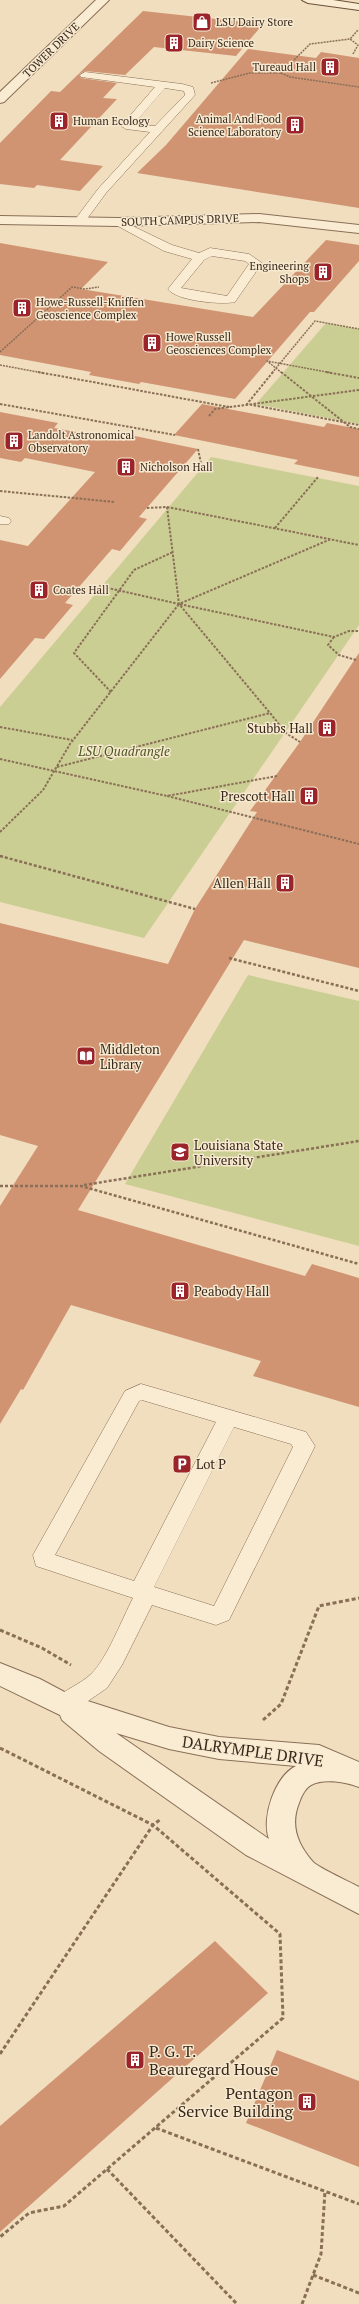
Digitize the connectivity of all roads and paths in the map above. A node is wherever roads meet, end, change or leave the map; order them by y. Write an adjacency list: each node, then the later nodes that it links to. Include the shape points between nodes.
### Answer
1 (103, 0): 12 (street, TOWER DRIVE)
2 (308, 0): 3 (street)
3 (359, 7)
4 (359, 28): 5 (path)
5 (350, 39): 6 (path, via 358,46); 7 (path, via 310,44)
6 (353, 54)
7 (281, 73): 10 (path, via 250,73); 11 (path, via 290,77)
8 (85, 75): 9 (lane)
9 (163, 84): 13 (lane, via 189,89 190,95); 13 (lane, via 126,126)
10 (205, 84)
11 (359, 87)
12 (0, 100)
13 (158, 130): 15 (lane, via 102,191)
14 (0, 220): 15 (street, SOUTH CAMPUS DRIVE)
15 (80, 221): 16 (street, SOUTH CAMPUS DRIVE)
16 (118, 222): 17 (street, SOUTH CAMPUS DRIVE, via 259,218); 18 (lane, via 168,248)
17 (359, 229)
18 (200, 257): 18 (lane, via 174,289 179,293 231,299 256,263 249,258 210,252)
19 (100, 287): 21 (path, via 72,287)
20 (359, 329): 22 (path, via 315,321)
21 (0, 352)
22 (280, 364): 24 (path); 24 (path, via 267,361); 25 (path)
23 (0, 365): 30 (path)
24 (276, 369): 27 (path); 29 (path)
25 (359, 378)
26 (359, 390): 27 (path)
27 (311, 396): 29 (path); 32 (path)
28 (0, 404): 35 (path)
29 (247, 404): 30 (path); 32 (path)
30 (229, 407): 31 (path, via 214,409)
31 (209, 416)
32 (343, 422): 33 (path); 34 (path)
33 (359, 425)
34 (359, 429)
35 (175, 435)
36 (198, 449): 37 (path)
37 (202, 468)
38 (318, 478): 43 (path)
39 (0, 491): 40 (path, via 34,496 87,497)
40 (115, 502)
41 (167, 507): 42 (path); 43 (path); 46 (path)
42 (147, 508)
43 (274, 528): 44 (path)
44 (330, 540): 45 (path); 49 (path)
45 (359, 545)
46 (173, 552): 48 (path, via 134,570); 49 (path)
47 (99, 586): 48 (path)
48 (119, 591): 49 (path); 53 (path, via 74,653)
49 (179, 604): 51 (path); 53 (path); 54 (path)
50 (359, 631): 51 (path, via 349,631)
51 (334, 637): 52 (path, via 328,645 339,655)
52 (356, 660)
53 (110, 692): 56 (path)
54 (270, 713): 57 (path, via 286,733); 59 (path)
55 (0, 727): 56 (path)
56 (73, 740): 59 (path)
57 (300, 742)
58 (0, 759): 60 (path)
59 (57, 767): 60 (path)
60 (54, 771): 62 (path); 63 (path, via 44,790)
61 (277, 776): 62 (path)
62 (167, 796): 64 (path)
63 (0, 832)
64 (359, 844)
65 (0, 856): 66 (path)
66 (195, 909)
67 (229, 958): 68 (path)
68 (359, 991)
69 (359, 1141): 71 (path)
70 (0, 1186): 71 (path)
71 (81, 1186): 72 (path)
72 (359, 1264)
73 (228, 1418): 74 (lane); 74 (lane, via 298,1438 304,1446 221,1614 216,1616); 74 (lane, via 141,1392 135,1393 44,1555 44,1560 49,1563)
74 (143, 1593): 76 (lane, via 114,1658 99,1681)
75 (0, 1674): 76 (street, DALRYMPLE DRIVE)
76 (64, 1705): 78 (street, DALRYMPLE DRIVE, via 169,1738 219,1748 320,1757); 79 (street, DALRYMPLE DRIVE, via 109,1743 244,1838)
77 (0, 1748): 81 (path, via 153,1825 280,1934 283,2018)
78 (355, 1772): 79 (street, DALRYMPLE DRIVE, via 319,1772 302,1777 292,1786 281,1810 279,1830 283,1843)
79 (304, 1872): 80 (street, DALRYMPLE DRIVE)
80 (359, 1901)
81 (156, 2128): 82 (path); 83 (path)
82 (106, 2169): 85 (path, via 64,2206 29,2213); 88 (path)
83 (325, 2191): 84 (path); 86 (path, via 321,2254)
84 (359, 2204)
85 (0, 2237)
86 (313, 2275): 87 (path); 89 (path)
87 (359, 2293)
88 (237, 2304)
89 (302, 2304)

